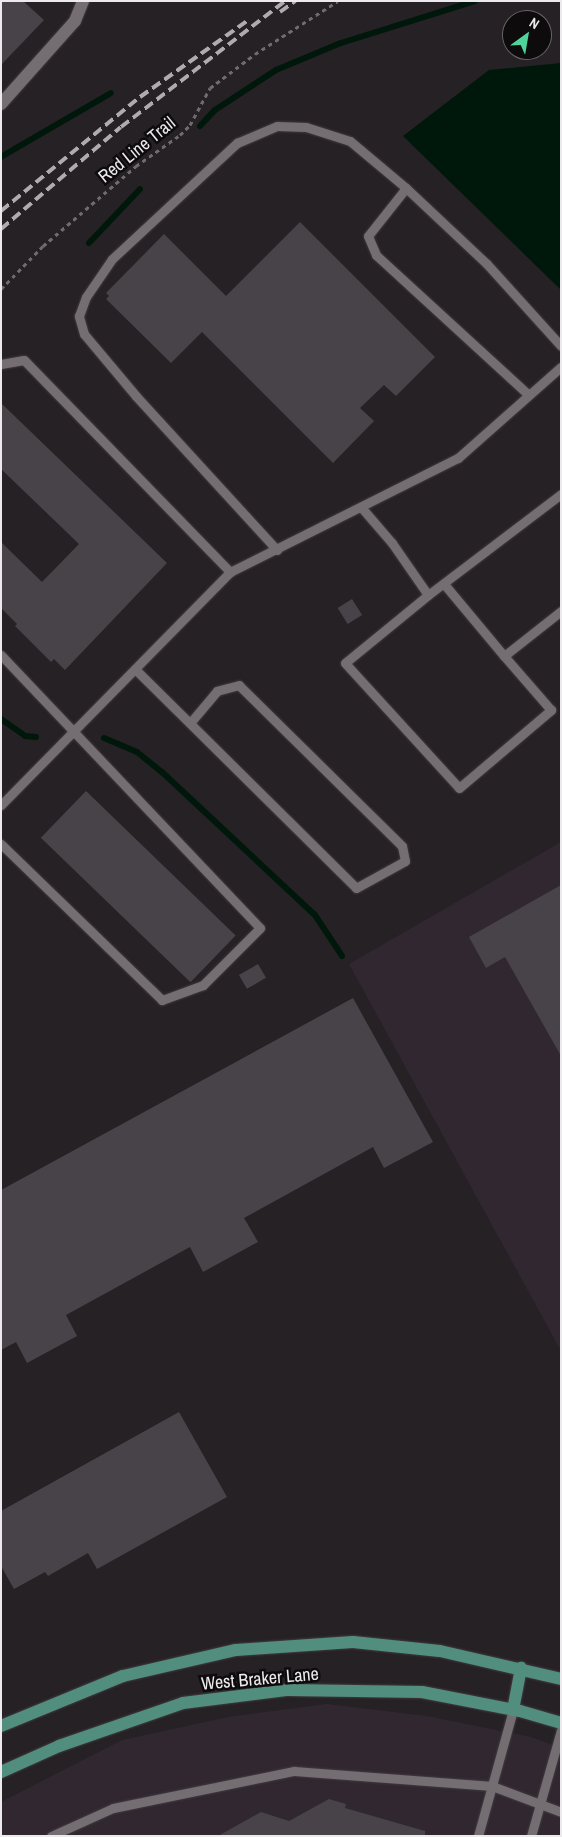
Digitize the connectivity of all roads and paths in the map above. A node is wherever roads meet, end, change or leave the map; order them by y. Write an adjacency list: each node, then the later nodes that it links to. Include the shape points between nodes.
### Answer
1 (83, 1): 3 (street, via 76,21)
2 (338, 1): 5 (path, Red Line Trail, via 255,54 210,88 190,124 180,135 136,166 50,240)
3 (1, 104)
4 (406, 188): 6 (lane, via 487,264); 9 (lane, via 368,236 376,255); 12 (lane, via 350,141 306,127 277,126 237,144 112,259 86,297 80,316 84,334)
5 (1, 289)
6 (561, 346)
7 (1, 364): 13 (lane, via 24,360)
8 (561, 366): 9 (lane)
9 (529, 395): 11 (lane, via 458,458)
10 (561, 494): 14 (lane)
11 (361, 507): 12 (lane); 15 (lane, via 392,543)
12 (277, 550): 13 (lane)
13 (230, 572): 19 (lane)
14 (444, 584): 15 (lane); 18 (lane)
15 (428, 595): 18 (lane, via 345,663 458,788 551,710)
16 (561, 611): 18 (lane)
17 (1, 655): 21 (lane)
18 (504, 656)
19 (134, 670): 20 (lane); 21 (lane)
20 (190, 723): 20 (lane, via 217,691 239,685 402,846 405,861 356,888)
21 (74, 733): 22 (lane); 23 (lane, via 260,928 203,985 162,1000)
22 (1, 805)
23 (1, 844)
24 (521, 1668): 25 (main road, West Braker Lane); 26 (main road); 28 (main road, West Braker Lane, via 440,1651 353,1642 236,1650 124,1676)
25 (561, 1678)
26 (513, 1710): 27 (main road, West Braker Lane); 30 (main road, West Braker Lane, via 422,1692 288,1690 183,1703 59,1746); 31 (lane)
27 (561, 1723)
28 (1, 1726)
29 (561, 1730): 32 (lane)
30 (2, 1770)
31 (492, 1786): 32 (lane); 34 (lane, via 294,1771 113,1808); 35 (lane)
32 (540, 1803): 33 (lane); 36 (lane)
33 (561, 1812)
34 (51, 1836)
35 (478, 1836)
36 (531, 1836)

